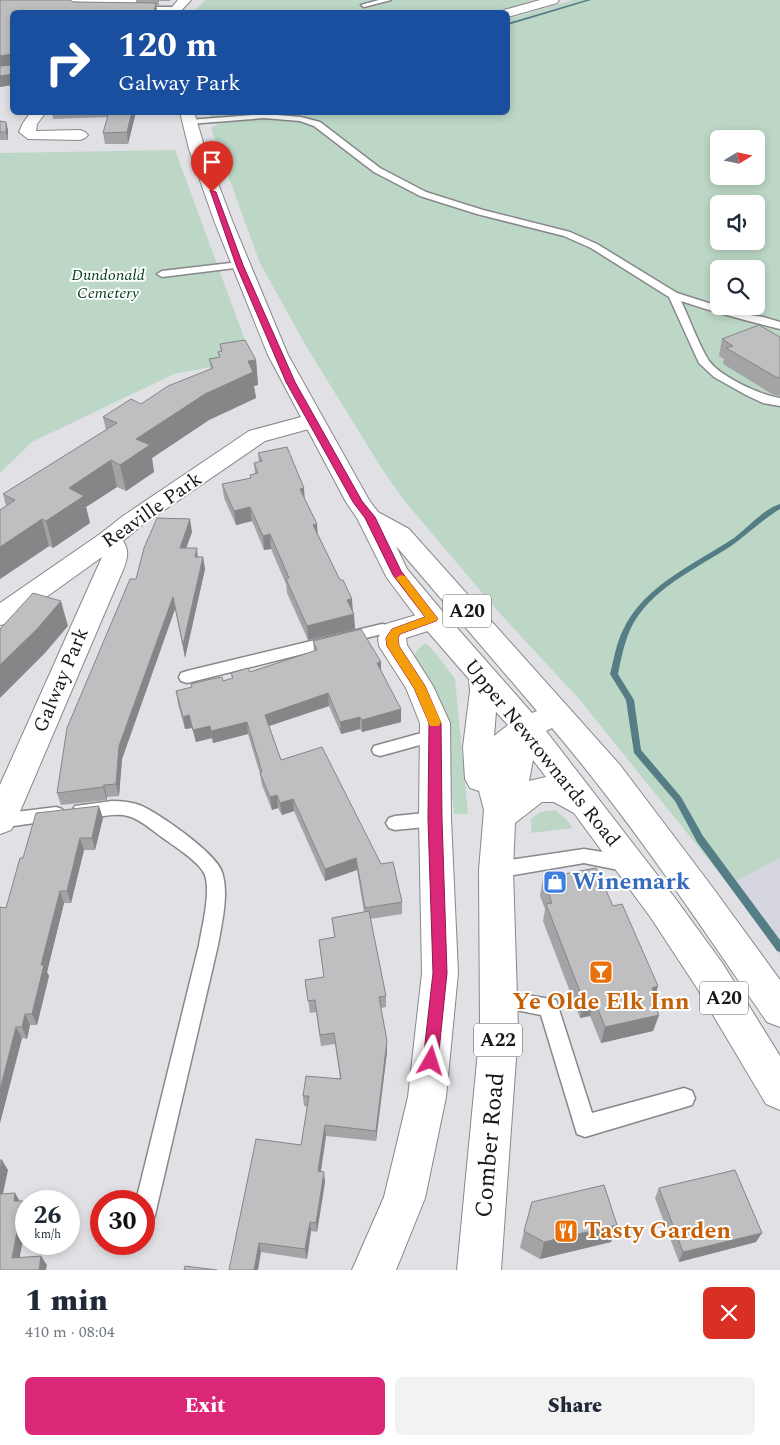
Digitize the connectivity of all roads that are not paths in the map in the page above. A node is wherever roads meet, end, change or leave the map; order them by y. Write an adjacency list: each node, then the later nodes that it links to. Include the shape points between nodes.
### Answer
1 (388, 0): 6 (lane)
2 (553, 0): 11 (main road)
3 (29, 1): 4 (main road); 7 (main road)
4 (0, 4)
5 (132, 4): 7 (main road); 9 (lane)
6 (364, 6)
7 (49, 7)
8 (75, 8): 10 (lane)
9 (180, 8)
10 (111, 9)
11 (510, 12)
12 (188, 118): 15 (main road, Upper Newtownards Road / A20); 17 (lane, via 264,116 301,119 317,124 399,183 450,204 567,234 594,246)
13 (28, 120): 14 (main road, via 27,132 33,136)
14 (80, 135)
15 (240, 265): 16 (lane); 20 (main road, Upper Newtownards Road / A20, via 278,355)
16 (162, 274)
17 (673, 295): 18 (lane); 19 (lane, via 705,362 718,375 750,393)
18 (780, 326)
19 (780, 402)
20 (312, 421): 21 (main road, Upper Newtownards Road / A20, via 358,502); 22 (main road, Reaville Park, via 257,436)
21 (370, 517): 24 (main road, Upper Newtownards Road / A20, via 396,572); 28 (main road, Upper Newtownards Road / A20, via 400,534)
22 (109, 540): 23 (main road, Reaville Park); 35 (main road, Galway Park, via 114,546 115,557 110,570)
23 (0, 616)
24 (432, 619): 25 (main road); 27 (main road, Upper Newtownards Road / A20)
25 (396, 632): 26 (lane, via 382,628); 30 (main road, via 392,638 393,646 419,686 435,723)
26 (187, 677)
27 (483, 677): 29 (main road, Upper Newtownards Road / A20); 33 (main road, via 478,747 483,796)
28 (558, 714): 29 (main road); 40 (main road, Upper Newtownards Road / A20, via 627,797)
29 (526, 726): 32 (main road, Upper Newtownards Road / A20); 33 (main road, Comber Road / A22, via 511,790)
30 (436, 735): 31 (lane); 34 (main road)
31 (380, 750)
32 (586, 805): 33 (main road, via 556,790 540,791 523,797); 37 (main road, Upper Newtownards Road / A20)
33 (500, 813): 38 (main road, Comber Road / A22)
34 (435, 819): 36 (lane); 44 (main road, via 440,973 427,1097 404,1198)
35 (0, 821): 43 (lane, via 111,808 132,809 205,860 213,871 216,902 204,963)
36 (395, 823)
37 (632, 864): 38 (lane, via 584,856); 41 (main road, Upper Newtownards Road / A20, via 710,976)
38 (496, 870): 39 (main road, Comber Road / A22)
39 (498, 999): 42 (lane, via 549,1006 585,1126); 45 (main road, Comber Road / A22, via 498,1040)
40 (780, 1010)
41 (780, 1091)
42 (684, 1098)
43 (150, 1190)
44 (374, 1270)
45 (479, 1270)

